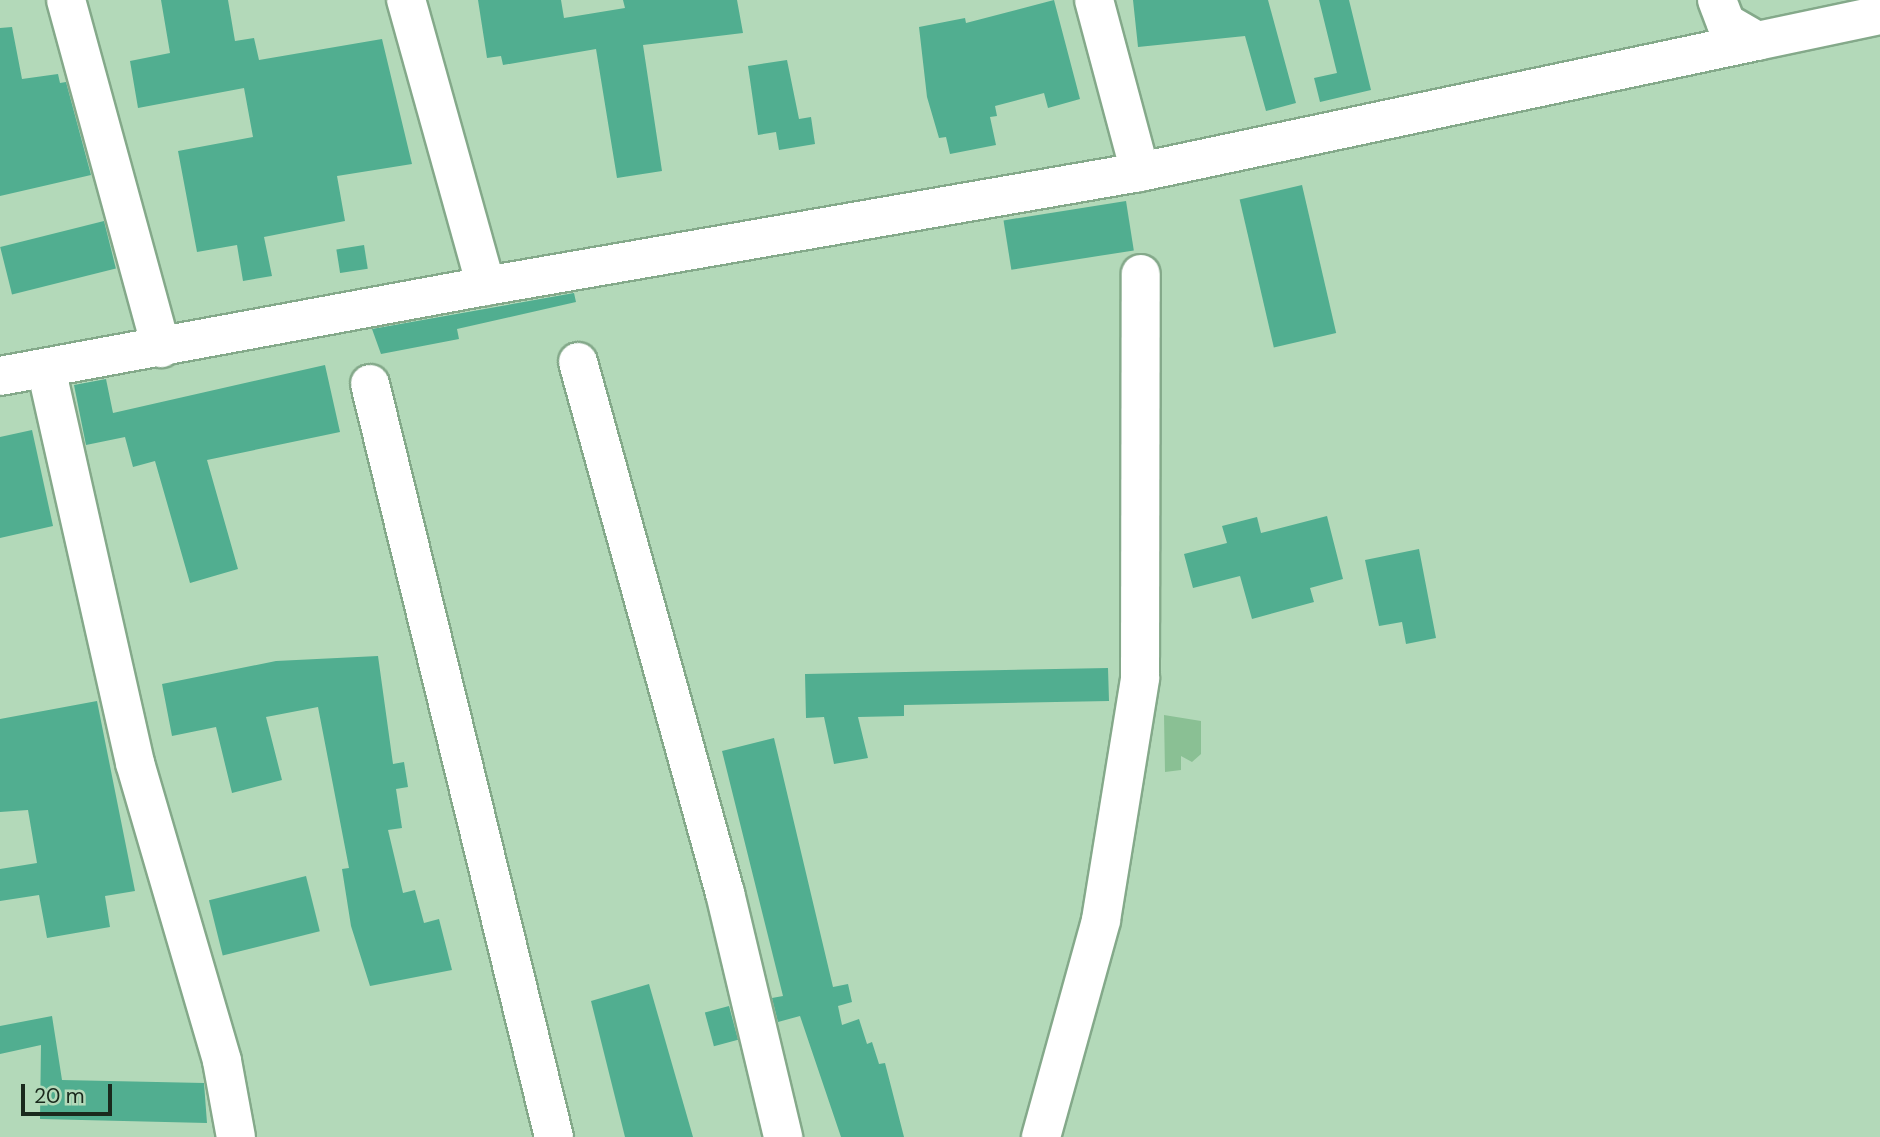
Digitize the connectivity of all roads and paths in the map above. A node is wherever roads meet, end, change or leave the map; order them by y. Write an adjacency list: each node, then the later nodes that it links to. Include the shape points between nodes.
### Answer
1 (66, 0): 9 (street)
2 (406, 0): 8 (street)
3 (1094, 0): 6 (street)
4 (1880, 15): 5 (street)
5 (1727, 29): 6 (street)
6 (1140, 172): 8 (street)
7 (1141, 274): 17 (street, via 1140,678 1101,920)
8 (486, 286): 9 (street)
9 (161, 348): 11 (street)
10 (578, 362): 16 (street, via 725,893)
11 (46, 368): 12 (street); 14 (street, via 135,764 222,1061)
12 (0, 376)
13 (370, 384): 15 (street)
14 (236, 1137)
15 (554, 1137)
16 (783, 1137)
17 (1041, 1137)

